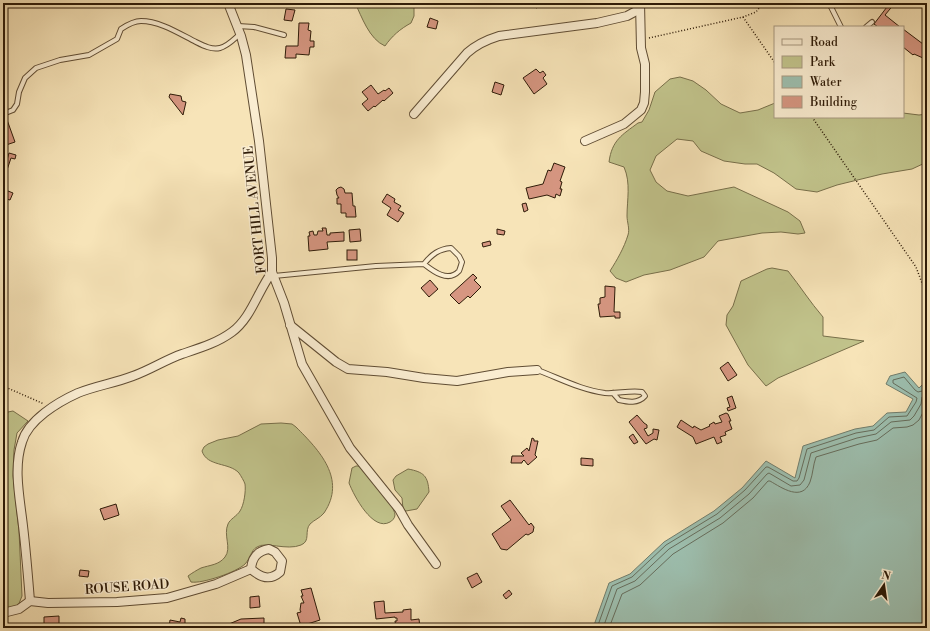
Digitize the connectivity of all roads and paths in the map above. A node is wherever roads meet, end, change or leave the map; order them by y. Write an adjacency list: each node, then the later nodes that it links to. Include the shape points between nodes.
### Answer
1 (228, 3): 9 (street, FORT HILL AVENUE)
2 (763, 3): 5 (path, via 756,12)
3 (829, 3): 7 (lane)
4 (640, 6): 11 (street); 14 (street, via 627,16 597,23 485,40 467,53)
5 (743, 17): 11 (path); 12 (path)
6 (872, 22): 8 (lane)
7 (840, 26)
8 (867, 26)
9 (239, 30): 10 (lane, via 254,27); 13 (lane, via 229,44 210,49 151,22 128,24 121,29 117,39 89,56 60,60 36,68 25,78 13,110); 18 (street, FORT HILL AVENUE, via 246,55 259,141)
10 (284, 35)
11 (641, 39): 16 (street, via 645,64 645,92 641,110 624,124)
12 (774, 62)
13 (3, 114)
14 (414, 114)
15 (813, 118): 19 (path, via 916,267)
16 (585, 141)
17 (424, 264): 17 (lane, via 440,275 450,276 458,271 462,262 451,248 442,249); 18 (lane)
18 (273, 274): 20 (street, FORT HILL AVENUE); 24 (street, via 260,289 241,324 220,340 134,376 77,394)
19 (927, 291)
20 (290, 325): 21 (street, via 348,369 457,381); 25 (street, FORT HILL AVENUE, via 302,364 350,448 399,509)
21 (537, 370): 23 (lane, via 585,388)
22 (3, 386): 24 (path)
23 (613, 393): 23 (lane, via 619,400 628,402 642,400 645,396 638,391)
24 (53, 408): 27 (street, via 26,431 18,461)
25 (436, 564)
26 (251, 570): 27 (street, ROUSE ROAD, via 216,584 167,598 117,602)
27 (30, 601): 28 (street, via 19,609)
28 (3, 613)

